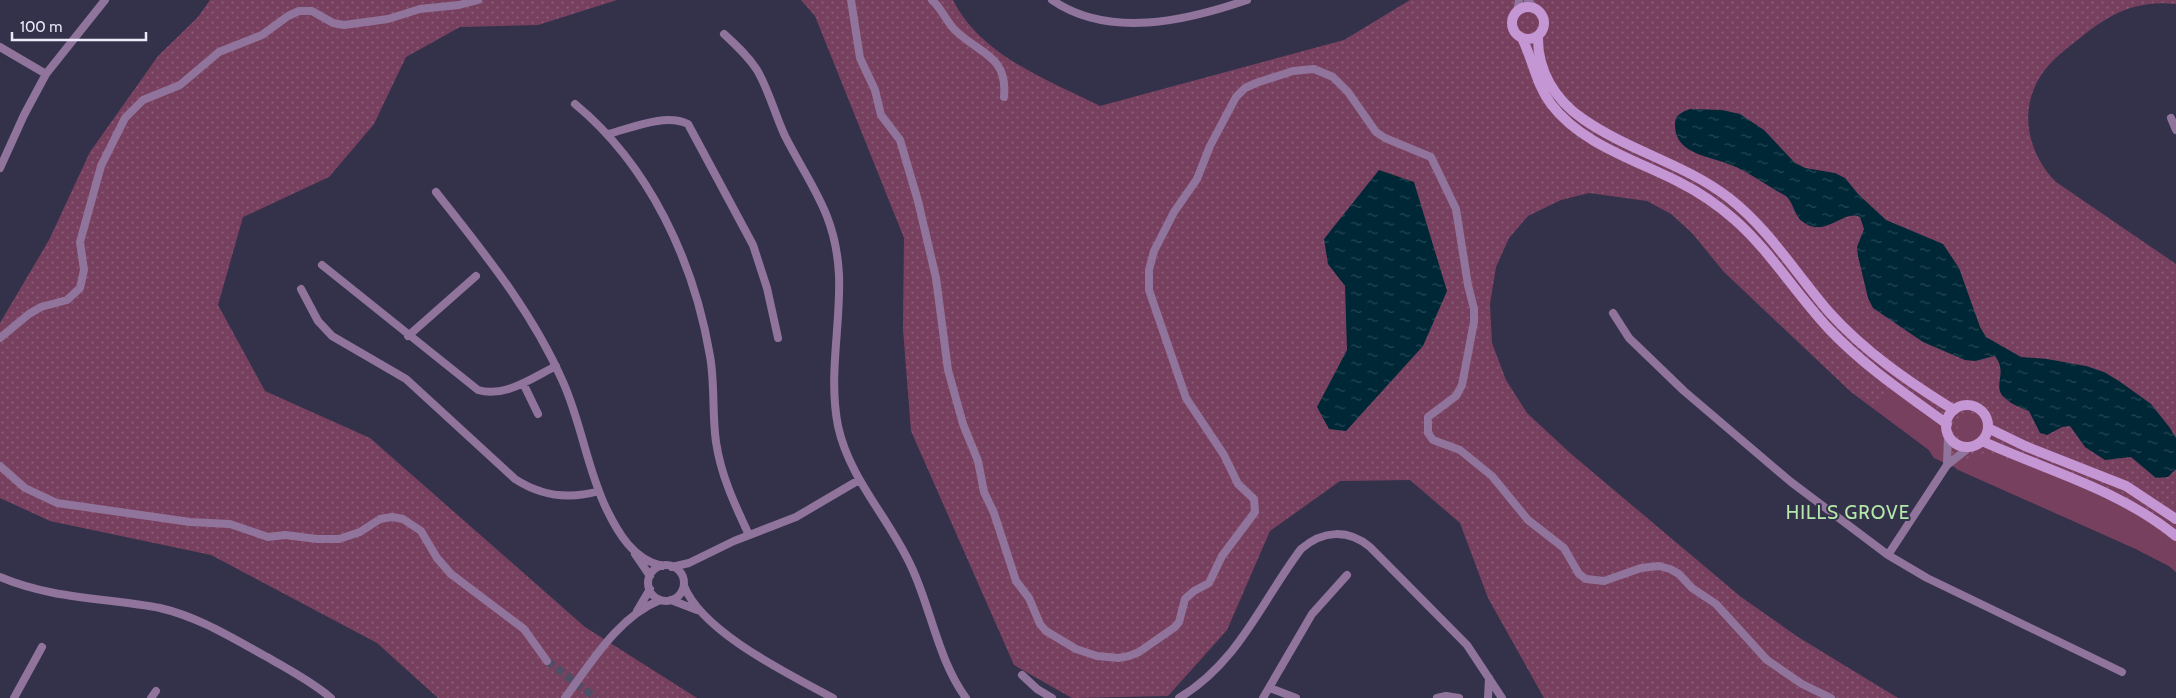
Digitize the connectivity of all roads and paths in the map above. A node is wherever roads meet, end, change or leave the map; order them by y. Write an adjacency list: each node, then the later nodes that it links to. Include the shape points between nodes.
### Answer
1 (105, 0): 14 (street)
2 (478, 0): 27 (street, via 344,25 333,23 312,11 299,11 262,35 219,52 180,85 143,100 125,118 100,166 80,242 84,270 80,288 67,300 29,314)
3 (850, 0): 80 (street, via 860,58 875,90 881,115 900,140 925,228 936,278 948,370 978,462 984,492 1016,581 1046,630 1097,656 1119,658 1139,652 1175,627 1185,599 1209,582 1222,556 1255,512 1254,499 1238,484 1224,455 1186,398 1149,290 1149,270 1154,252 1174,212 1198,179 1210,146 1236,97 1256,83 1293,71 1314,69 1342,84 1376,132 1431,157 1456,209 1474,322 1462,385 1452,400 1428,417 1428,433 1434,440 1460,450 1492,476 1528,520 1564,548 1579,574 1586,579 1604,581 1641,568 1659,566 1670,569 1716,604 1767,660)
4 (932, 0): 15 (street, via 954,29 993,59 1003,76)
5 (1052, 0): 6 (street, via 1091,18 1144,22 1201,15)
6 (1247, 0)
7 (1519, 0): 9 (street)
8 (1531, 4): 9 (street); 11 (street, via 1544,21)
9 (1517, 12): 12 (street, via 1513,28)
10 (724, 34): 40 (street, via 757,71 830,224 839,282 834,379 836,414 847,455)
11 (1538, 36): 12 (street); 31 (street, via 1538,53 1543,69 1555,92 1568,107 1591,124 1694,175 1730,199 1776,245 1846,329 1889,366)
12 (1522, 38): 33 (street, via 1544,94 1565,120 1583,134 1681,183 1722,210 1759,244 1842,343 1895,388)
13 (0, 47): 14 (street)
14 (46, 74): 20 (street)
15 (1004, 97)
16 (575, 104): 19 (street)
17 (2171, 118): 18 (street)
18 (2176, 130)
19 (608, 134): 28 (street, via 660,121 680,120 688,124 748,234); 43 (street, via 648,188 688,275 710,357 721,467 731,498)
20 (0, 168)
21 (436, 192): 29 (street, via 509,285)
22 (322, 266): 26 (street)
23 (476, 276): 26 (street)
24 (301, 289): 41 (street, via 318,320 332,336 406,378 515,479 553,495 574,496)
25 (1613, 313): 46 (street, via 1629,338 1684,391 1791,482)
26 (408, 336): 30 (street, via 478,390 498,392)
27 (0, 338)
28 (778, 338)
29 (556, 366): 30 (street); 41 (street, via 576,415)
30 (523, 383): 32 (street)
31 (1954, 410): 33 (street); 34 (street, via 1963,406 1977,408 1984,414)
32 (538, 414)
33 (1947, 424): 35 (street)
34 (1988, 428): 36 (street); 42 (street, via 2126,486)
35 (1948, 435): 37 (street, via 1956,444); 38 (street)
36 (1982, 441): 37 (street); 44 (street, via 2110,494)
37 (1971, 446): 38 (street)
38 (1947, 465): 46 (street)
39 (0, 466): 60 (street, via 25,488 57,503 225,524 268,537 339,539 360,532 380,519 403,519 420,531 436,558 451,574 524,629)
40 (859, 480): 43 (street, via 796,517); 71 (street, via 912,567 950,669)
41 (599, 491): 45 (street, via 618,530)
42 (2176, 519)
43 (749, 534): 47 (street)
44 (2176, 536)
45 (634, 552): 48 (street, via 650,563); 51 (street)
46 (1888, 555): 61 (street, via 1927,578)
47 (694, 561): 49 (street); 53 (street)
48 (662, 566): 49 (street); 51 (street)
49 (672, 566): 53 (street, via 680,572)
50 (1347, 575): 64 (street, via 1312,614)
51 (650, 576): 54 (street)
52 (0, 577): 68 (street, via 53,593 161,609 192,618 302,677)
53 (684, 583): 56 (street, via 679,595); 57 (street)
54 (650, 589): 55 (street); 58 (street)
55 (660, 600): 56 (street); 58 (street)
56 (671, 600): 57 (street)
57 (698, 611): 70 (street, via 751,651)
58 (636, 613): 69 (street)
59 (42, 647): 66 (street)
60 (547, 661)
61 (2122, 672)
62 (1022, 675): 72 (street)
63 (1490, 678): 73 (street, via 1457,634 1370,547 1354,537 1335,534 1317,538 1302,549 1228,658 1201,684); 78 (street); 79 (street)
64 (1270, 688): 74 (street); 75 (street)
65 (156, 691): 67 (street)
66 (14, 698)
67 (151, 698)
68 (331, 698)
69 (564, 698)
70 (833, 698)
71 (966, 698)
72 (1052, 698)
73 (1179, 698)
74 (1262, 698)
75 (1296, 698)
76 (1437, 698): 77 (street)
77 (1459, 698)
78 (1488, 698)
79 (1502, 698)
80 (1830, 698)

